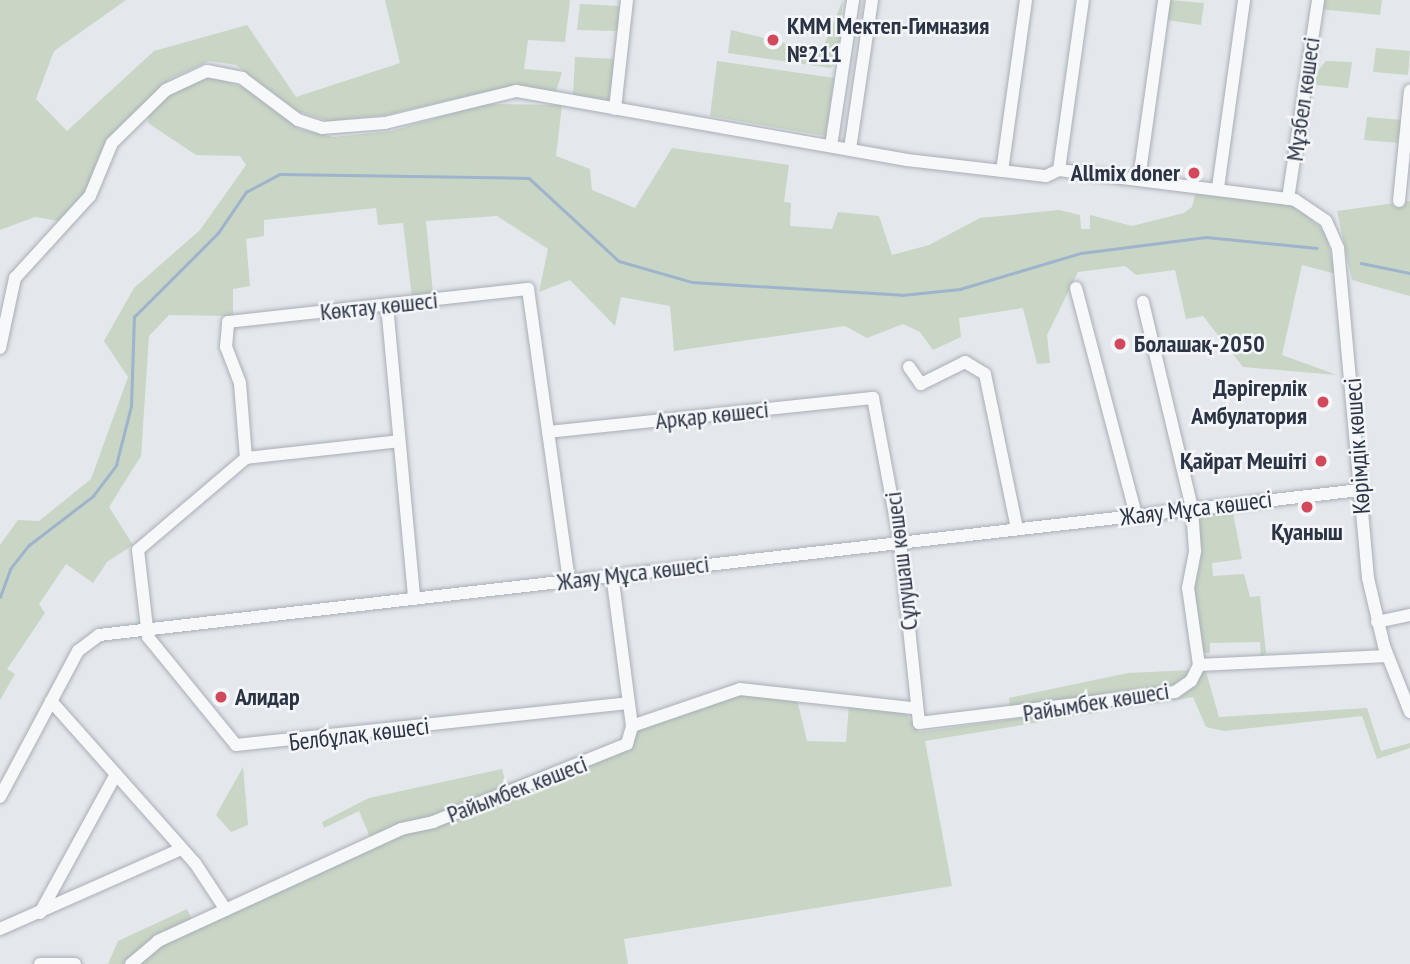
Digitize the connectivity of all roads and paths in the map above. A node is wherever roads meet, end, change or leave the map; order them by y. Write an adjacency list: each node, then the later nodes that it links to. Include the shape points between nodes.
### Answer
1 (627, 0): 10 (street)
2 (853, 0): 11 (street)
3 (872, 0): 12 (street)
4 (1026, 0): 14 (street)
5 (1083, 0): 13 (street)
6 (1164, 0): 15 (street)
7 (1244, 0): 16 (street)
8 (1318, 0): 17 (street, Мұзбел көшесі)
9 (1410, 91): 18 (street)
10 (615, 109): 11 (street); 23 (street, via 506,92 386,123 333,129 298,120 242,78 207,71 152,101 103,162 85,203 15,278)
11 (831, 146): 12 (street)
12 (850, 149): 14 (street)
13 (1059, 170): 14 (street, via 1046,176); 15 (street)
14 (1002, 171)
15 (1139, 178): 16 (street)
16 (1218, 188): 17 (street)
17 (1292, 199): 19 (street); 29 (street, Көрімдік көшесі, via 1325,221 1338,248 1347,297)
18 (1399, 201)
19 (1317, 203)
20 (1076, 288): 31 (street)
21 (1143, 302): 30 (street)
22 (387, 305): 26 (street, Көктау көшесі, via 532,292); 27 (street); 28 (street, Көктау көшесі, via 226,323 226,347 241,390)
23 (0, 348)
24 (909, 366): 32 (street, via 921,384 965,362 985,373)
25 (876, 400): 26 (street, Арқар көшесі); 33 (street, Сұлушаш көшесі)
26 (548, 432): 35 (street)
27 (399, 441): 28 (street); 36 (street)
28 (246, 458): 39 (street, via 140,544)
29 (1359, 490): 30 (street, Жаяу Мұса көшесі); 38 (street, Көрімдік көшесі)
30 (1192, 508): 31 (street, Жаяу Мұса көшесі); 41 (street, via 1195,551 1188,588)
31 (1136, 515): 32 (street, Жаяу Мұса көшесі)
32 (1017, 530): 33 (street, Жаяу Мұса көшесі)
33 (900, 542): 34 (street, Жаяу Мұса көшесі); 44 (street, Сұлушаш көшесі)
34 (612, 575): 35 (street, Жаяу Мұса көшесі); 43 (street)
35 (569, 580): 36 (street, Жаяу Мұса көшесі)
36 (414, 598): 39 (street, Жаяу Мұса көшесі)
37 (1410, 615): 38 (street)
38 (1377, 622): 40 (street, Көрімдік көшесі)
39 (146, 629): 42 (street, Жаяу Мұса көшесі, via 85,641); 43 (street, Белбұлақ көшесі, via 242,747)
40 (1387, 656): 41 (street, Райымбек көшесі); 45 (street, Көрімдік көшесі)
41 (1199, 665): 46 (street, Райымбек көшесі, via 1191,681 1175,692)
42 (51, 701): 48 (street); 49 (street, Жаяу Мұса көшесі)
43 (628, 704): 47 (street)
44 (913, 708): 46 (street, Сұлушаш көшесі); 47 (street, via 730,690)
45 (1410, 712)
46 (919, 723)
47 (632, 726): 51 (street, Райымбек көшесі, via 629,741 614,751 401,829)
48 (116, 774): 50 (street); 52 (street)
49 (0, 797)
50 (181, 849): 51 (street); 52 (street)
51 (226, 910): 56 (street, Райымбек көшесі, via 158,941)
52 (40, 913): 53 (street)
53 (0, 929)
54 (40, 964): 55 (street)
55 (75, 964)
56 (131, 964)

